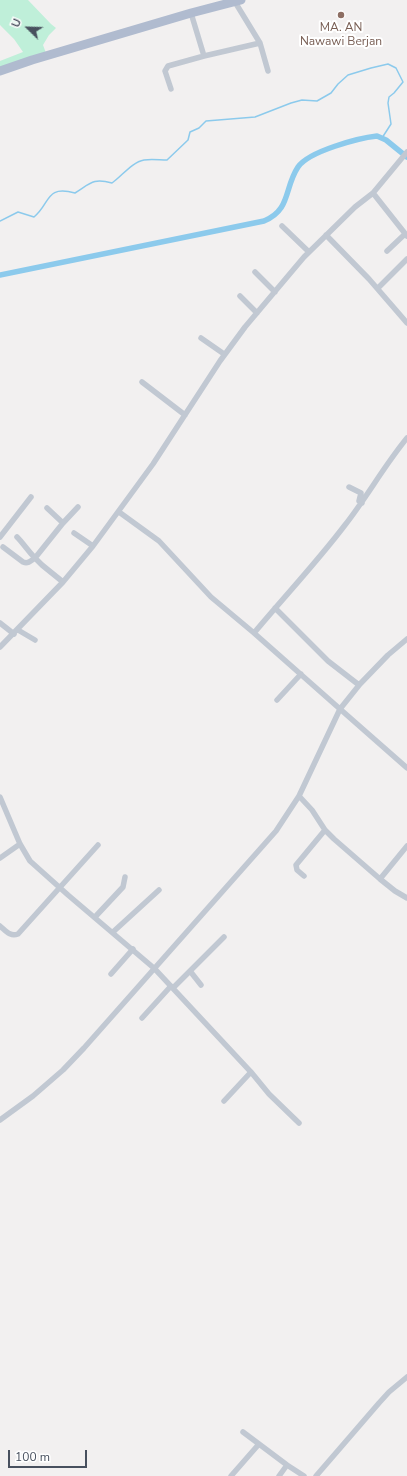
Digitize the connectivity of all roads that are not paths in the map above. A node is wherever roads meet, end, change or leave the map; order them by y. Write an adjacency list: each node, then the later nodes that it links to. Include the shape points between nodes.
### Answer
1 (238, 1): 2 (main road); 3 (street)
2 (191, 13): 4 (street); 5 (main road)
3 (260, 42): 4 (street); 6 (street)
4 (204, 56): 7 (street, via 167,68 166,74)
5 (0, 71)
6 (268, 71)
7 (171, 89)
8 (406, 154): 9 (street)
9 (373, 193): 11 (street); 12 (street)
10 (282, 226): 14 (street)
11 (326, 235): 14 (street); 17 (street)
12 (406, 235): 13 (street)
13 (387, 251)
14 (309, 252): 18 (street)
15 (407, 258): 17 (street)
16 (255, 272): 18 (street)
17 (378, 288): 21 (street)
18 (275, 292): 20 (street)
19 (240, 296): 20 (street)
20 (257, 313): 23 (street)
21 (407, 323)
22 (201, 338): 23 (street)
23 (224, 354): 25 (street)
24 (142, 382): 25 (street)
25 (185, 415): 32 (street)
26 (407, 438): 29 (street)
27 (349, 487): 29 (street, via 361,493)
28 (31, 497): 35 (street)
29 (362, 503): 41 (street)
30 (78, 507): 33 (street)
31 (47, 508): 33 (street)
32 (119, 512): 37 (street); 44 (street, via 159,541 210,597)
33 (63, 523): 39 (street)
34 (74, 533): 37 (street)
35 (0, 537)
36 (17, 537): 39 (street)
37 (93, 546): 40 (street)
38 (3, 547): 39 (street, via 25,563)
39 (35, 558): 40 (street)
40 (63, 582): 43 (street)
41 (275, 608): 44 (street); 49 (street, via 328,661)
42 (0, 623): 43 (street)
43 (16, 632): 46 (street); 47 (street)
44 (254, 633): 48 (street)
45 (407, 639): 49 (street)
46 (35, 640)
47 (0, 647)
48 (301, 674): 50 (street); 51 (street)
49 (359, 685): 51 (street)
50 (277, 700)
51 (340, 709): 52 (street); 53 (street)
52 (407, 768)
53 (299, 796): 55 (street); 71 (street, via 276,832)
54 (0, 797): 56 (street)
55 (325, 830): 60 (street, via 296,865 296,870); 62 (street)
56 (20, 844): 59 (street); 63 (street, via 30,861)
57 (98, 846): 63 (street)
58 (407, 846): 62 (street)
59 (0, 858)
60 (304, 876)
61 (125, 877): 66 (street, via 123,887)
62 (380, 879): 65 (street)
63 (60, 888): 66 (street); 67 (street, via 18,934 8,934)
64 (159, 890): 68 (street)
65 (407, 898)
66 (94, 917): 68 (street)
67 (0, 926)
68 (113, 932): 70 (street)
69 (224, 937): 72 (street)
70 (133, 949): 71 (street); 73 (street)
71 (155, 969): 75 (street); 79 (street, via 63,1070)
72 (190, 972): 74 (street); 75 (street)
73 (111, 974)
74 (202, 985)
75 (172, 987): 76 (street); 77 (street)
76 (142, 1018)
77 (251, 1072): 78 (street); 80 (street)
78 (224, 1100)
79 (0, 1120)
80 (300, 1124)
81 (407, 1376): 88 (street, via 379,1403)
82 (243, 1432): 83 (street)
83 (259, 1444): 84 (street); 85 (street)
84 (287, 1465): 86 (street); 87 (street)
85 (231, 1476)
86 (279, 1476)
87 (304, 1476)
88 (316, 1476)

